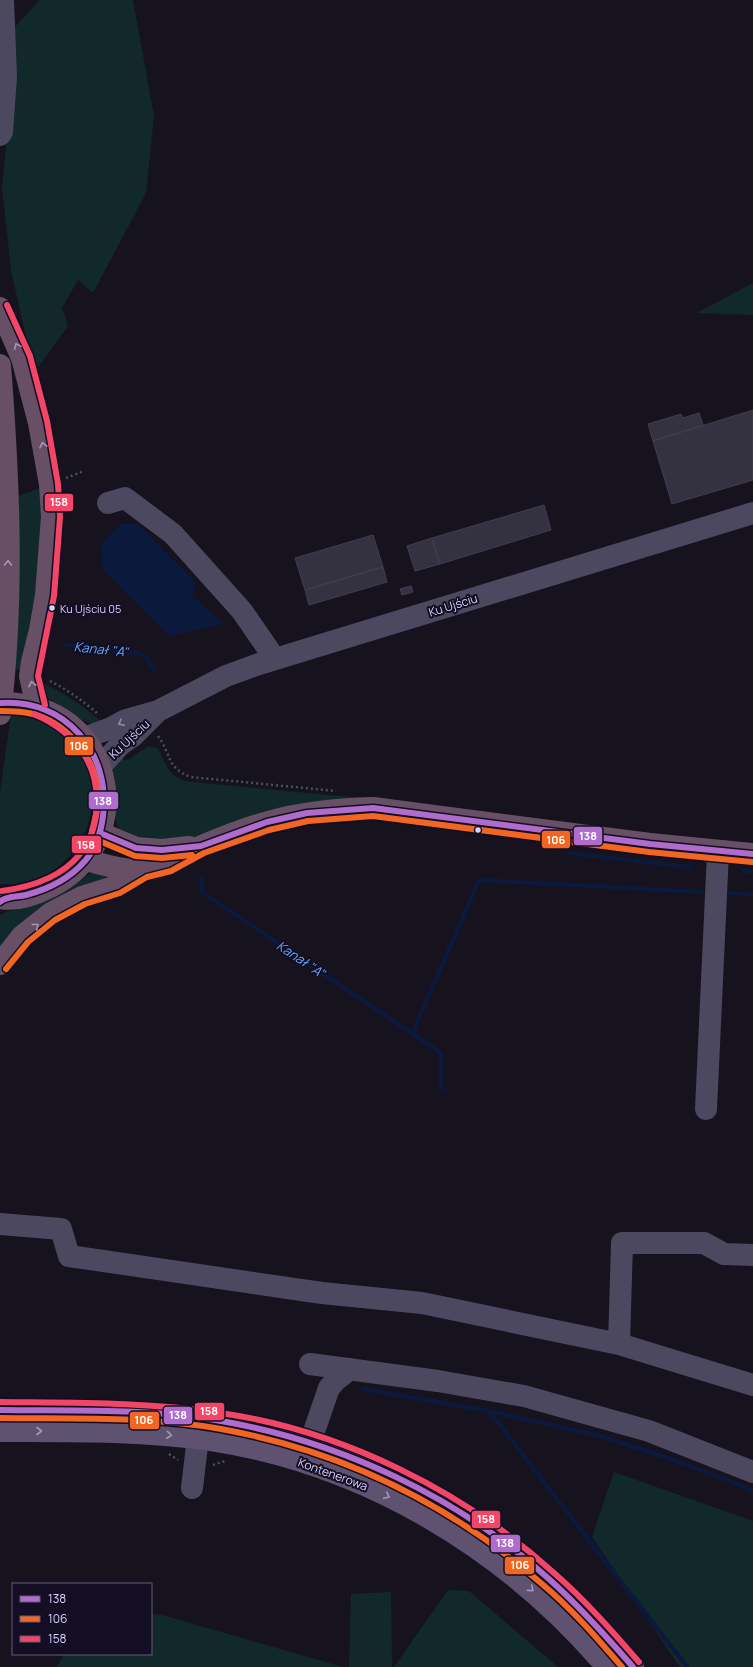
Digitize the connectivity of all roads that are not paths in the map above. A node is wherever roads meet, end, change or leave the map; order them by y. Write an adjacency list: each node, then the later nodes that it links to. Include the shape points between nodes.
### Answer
1 (3, 0): 2 (street, via 6,77)
2 (0, 134)
3 (0, 308): 9 (highway, one-way to 3, via 30,676 46,595 55,482 22,358)
4 (0, 365): 10 (highway, one-way to 4, via 8,602 8,500)
5 (108, 503): 7 (street, via 125,498 173,534 242,611)
6 (753, 513): 7 (street, Ku Ujściu)
7 (275, 659): 11 (street, Ku Ujściu, via 226,676)
8 (0, 703): 9 (highway)
9 (37, 707): 12 (highway, via 59,717)
10 (0, 714)
11 (157, 721): 12 (street, Ku Ujściu, one-way to 12, via 126,720); 13 (street, Ku Ujściu, via 120,745)
12 (84, 738): 13 (highway)
13 (100, 767): 14 (highway, via 106,798)
14 (100, 833): 15 (highway, via 136,848 162,850); 18 (highway)
15 (201, 846): 16 (highway, via 267,822 307,813 373,808); 19 (highway, via 168,864)
16 (718, 852): 17 (highway); 22 (street)
17 (753, 854)
18 (86, 860): 19 (highway, via 119,868); 20 (highway, via 58,883 39,892)
19 (144, 870): 21 (highway, one-way to 19, via 22,936 51,913 82,897 116,886)
20 (1, 900)
21 (0, 964)
22 (706, 1108)
23 (0, 1224): 25 (street, via 61,1229 69,1256 322,1293 422,1303)
24 (753, 1255): 25 (street, via 724,1254 704,1243 622,1243)
25 (619, 1344): 28 (street)
26 (310, 1364): 27 (street)
27 (350, 1369): 32 (street, via 329,1388); 33 (street, via 524,1396 649,1431)
28 (753, 1385)
29 (0, 1410): 30 (main road, Kontenerowa, via 162,1414)
30 (199, 1428): 31 (main road, Kontenerowa, one-way to 30, via 106,1431 155,1434); 32 (main road, Kontenerowa, via 257,1428); 34 (street); 35 (main road, Kontenerowa, one-way to 35, via 254,1449 315,1466 364,1484 418,1511 473,1545 523,1582 573,1629)
31 (0, 1431)
32 (310, 1443): 36 (main road, Kontenerowa, via 406,1482 441,1500 486,1529 564,1592 594,1621)
33 (753, 1472)
34 (192, 1488)
35 (607, 1667)
36 (633, 1667)

